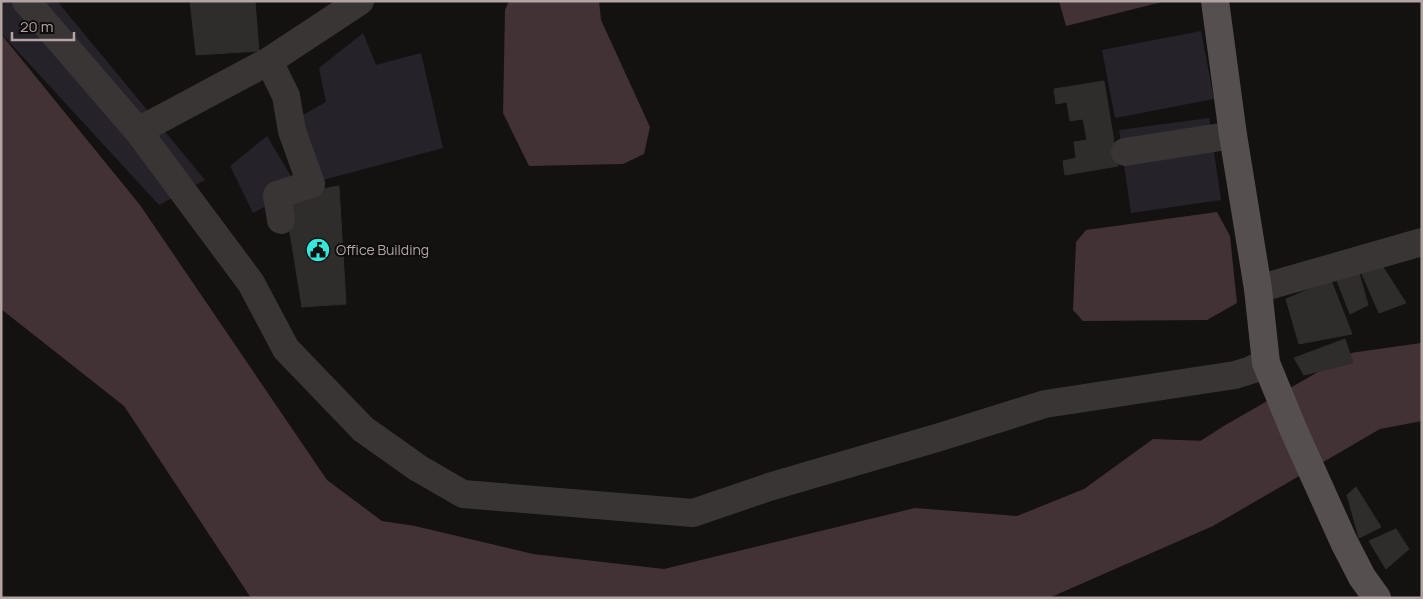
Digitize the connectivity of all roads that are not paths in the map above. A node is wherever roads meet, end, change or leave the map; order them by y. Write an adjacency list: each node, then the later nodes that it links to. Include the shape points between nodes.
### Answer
1 (26, 1): 5 (street)
2 (360, 1): 4 (street)
3 (1215, 1): 6 (main road)
4 (269, 61): 5 (street); 8 (street, via 286,96 292,131 311,184 277,194)
5 (138, 130): 11 (street, via 251,283 286,349 363,429 418,468 463,494 694,513 769,487 1044,404 1251,370)
6 (1233, 135): 7 (street); 10 (main road)
7 (1124, 152)
8 (281, 220)
9 (1422, 242): 10 (street)
10 (1258, 289): 11 (main road)
11 (1269, 370): 12 (main road, via 1344,542)
12 (1377, 598)

